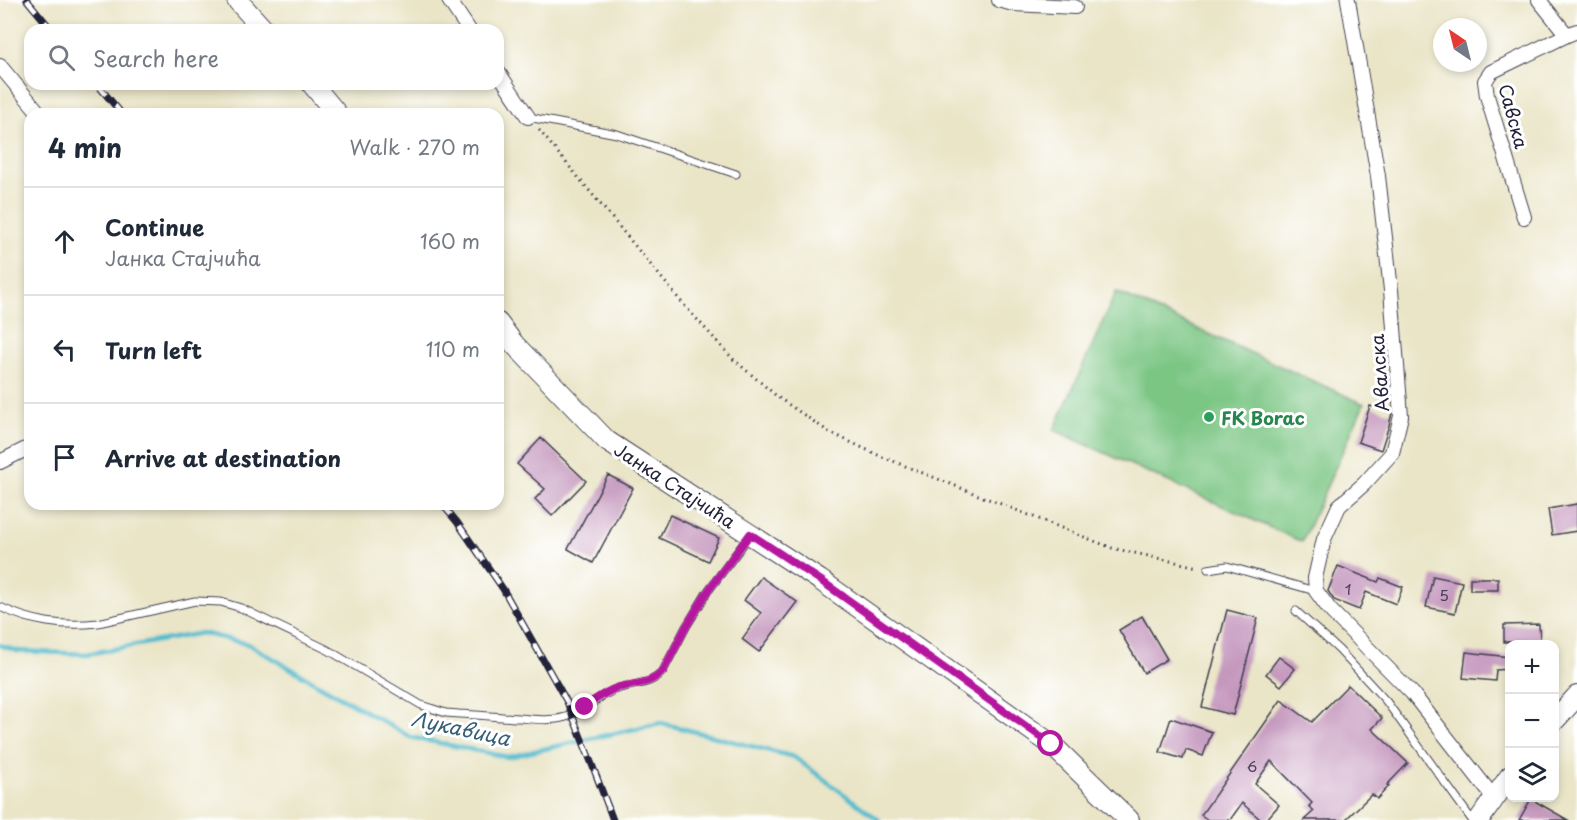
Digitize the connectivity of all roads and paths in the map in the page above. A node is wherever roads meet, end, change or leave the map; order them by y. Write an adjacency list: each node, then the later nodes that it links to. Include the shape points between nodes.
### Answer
1 (237, 0): 7 (street)
2 (449, 0): 8 (street)
3 (999, 0): 6 (street)
4 (1348, 0): 23 (street, Авалска, via 1378,176 1401,416 1392,453 1339,506 1324,539)
5 (1539, 0): 9 (street)
6 (1075, 6)
7 (259, 24)
8 (466, 24)
9 (1572, 33): 17 (street, Савска, via 1491,72 1485,81)
10 (0, 66): 13 (street)
11 (504, 81): 15 (street)
12 (317, 90): 14 (street)
13 (35, 108)
14 (332, 108)
15 (528, 117): 16 (lane, via 618,134); 22 (path, via 684,305 734,359 779,398 829,432 1112,548)
16 (735, 174)
17 (1524, 217)
18 (504, 331): 21 (street, Јанка Стајчића, via 606,441)
19 (24, 450): 20 (street)
20 (0, 462)
21 (750, 534): 24 (lane, via 708,591 658,677 614,689 571,716 554,719 446,713 421,705 328,650 221,602 195,601 98,623 65,625 32,620); 30 (street, Јанка Стајчића, via 1051,744)
22 (1208, 569): 23 (lane, via 1227,566)
23 (1316, 591): 29 (street, via 1412,693)
24 (0, 607)
25 (1296, 611): 31 (lane, via 1386,701)
26 (1577, 696): 27 (street)
27 (1559, 716)
28 (1505, 782): 29 (street)
29 (1494, 798): 32 (street)
30 (1129, 820)
31 (1472, 820)
32 (1479, 820)

